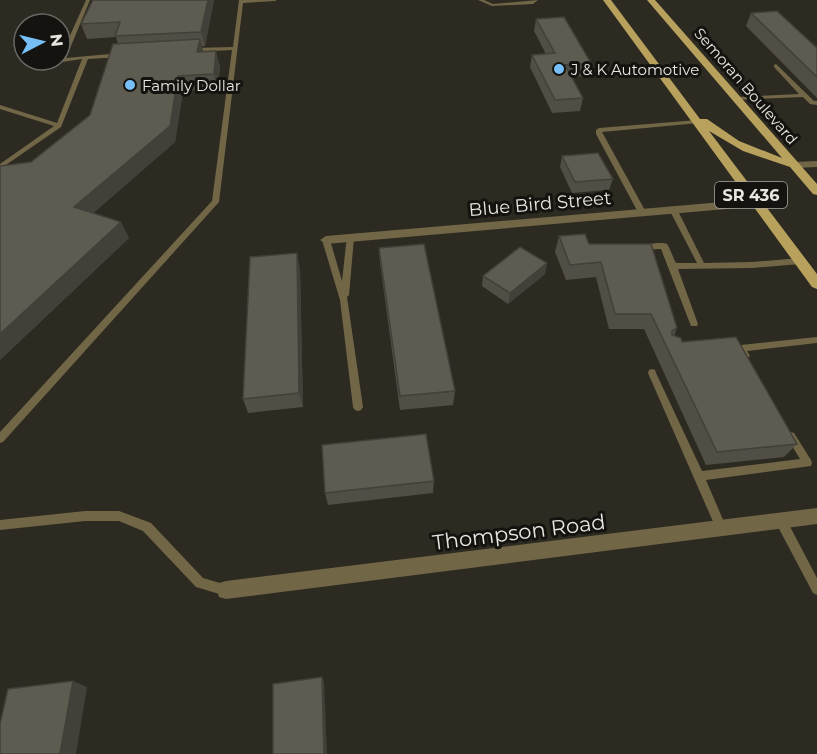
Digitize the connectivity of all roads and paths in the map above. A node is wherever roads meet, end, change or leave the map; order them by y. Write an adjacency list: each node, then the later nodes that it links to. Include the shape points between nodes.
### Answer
1 (88, 0): 11 (lane, via 62,60)
2 (275, 0): 7 (lane)
3 (480, 0): 4 (lane, via 492,5)
4 (536, 0)
5 (607, 0): 16 (main road, SR 436)
6 (651, 0): 14 (main road, Semoran Boulevard / SR 436)
7 (241, 1): 8 (lane)
8 (235, 48): 9 (lane); 41 (lane, via 215,202)
9 (189, 51)
10 (132, 54): 11 (lane)
11 (86, 57): 19 (lane)
12 (776, 66): 13 (lane)
13 (804, 95): 14 (lane); 15 (lane, via 812,104)
14 (737, 99): 21 (main road, Semoran Boulevard / SR 436)
15 (817, 103)
16 (685, 105): 18 (main road, SR 436); 21 (main road, via 734,144 765,158)
17 (0, 107): 19 (lane)
18 (697, 122): 24 (main road, SR 436); 26 (lane, via 599,130)
19 (59, 126): 22 (lane)
20 (817, 164): 21 (street)
21 (795, 165): 23 (main road, Semoran Boulevard / SR 436)
22 (0, 167)
23 (817, 191)
24 (757, 203): 25 (street, Blue Bird Street); 30 (main road, SR 436)
25 (674, 211): 26 (street, Blue Bird Street); 32 (lane)
26 (643, 213): 27 (street, Blue Bird Street)
27 (350, 238): 28 (street, Blue Bird Street); 34 (lane)
28 (326, 240): 34 (lane)
29 (633, 248): 31 (lane, via 664,246)
30 (800, 261): 32 (lane); 33 (main road, SR 436)
31 (673, 266): 32 (lane); 35 (lane)
32 (702, 266)
33 (817, 284)
34 (344, 300): 39 (lane)
35 (694, 324)
36 (817, 340): 37 (lane, via 737,347)
37 (752, 367)
38 (652, 373): 42 (lane)
39 (358, 407)
40 (785, 425): 42 (lane, via 807,463)
41 (0, 439)
42 (699, 476): 46 (lane)
43 (817, 516): 44 (street, Thompson Road)
44 (781, 521): 46 (street, Thompson Road); 47 (lane)
45 (0, 525): 48 (lane, via 119,516 147,527 200,583)
46 (722, 529): 48 (street, Thompson Road)
47 (817, 589)
48 (226, 590)

